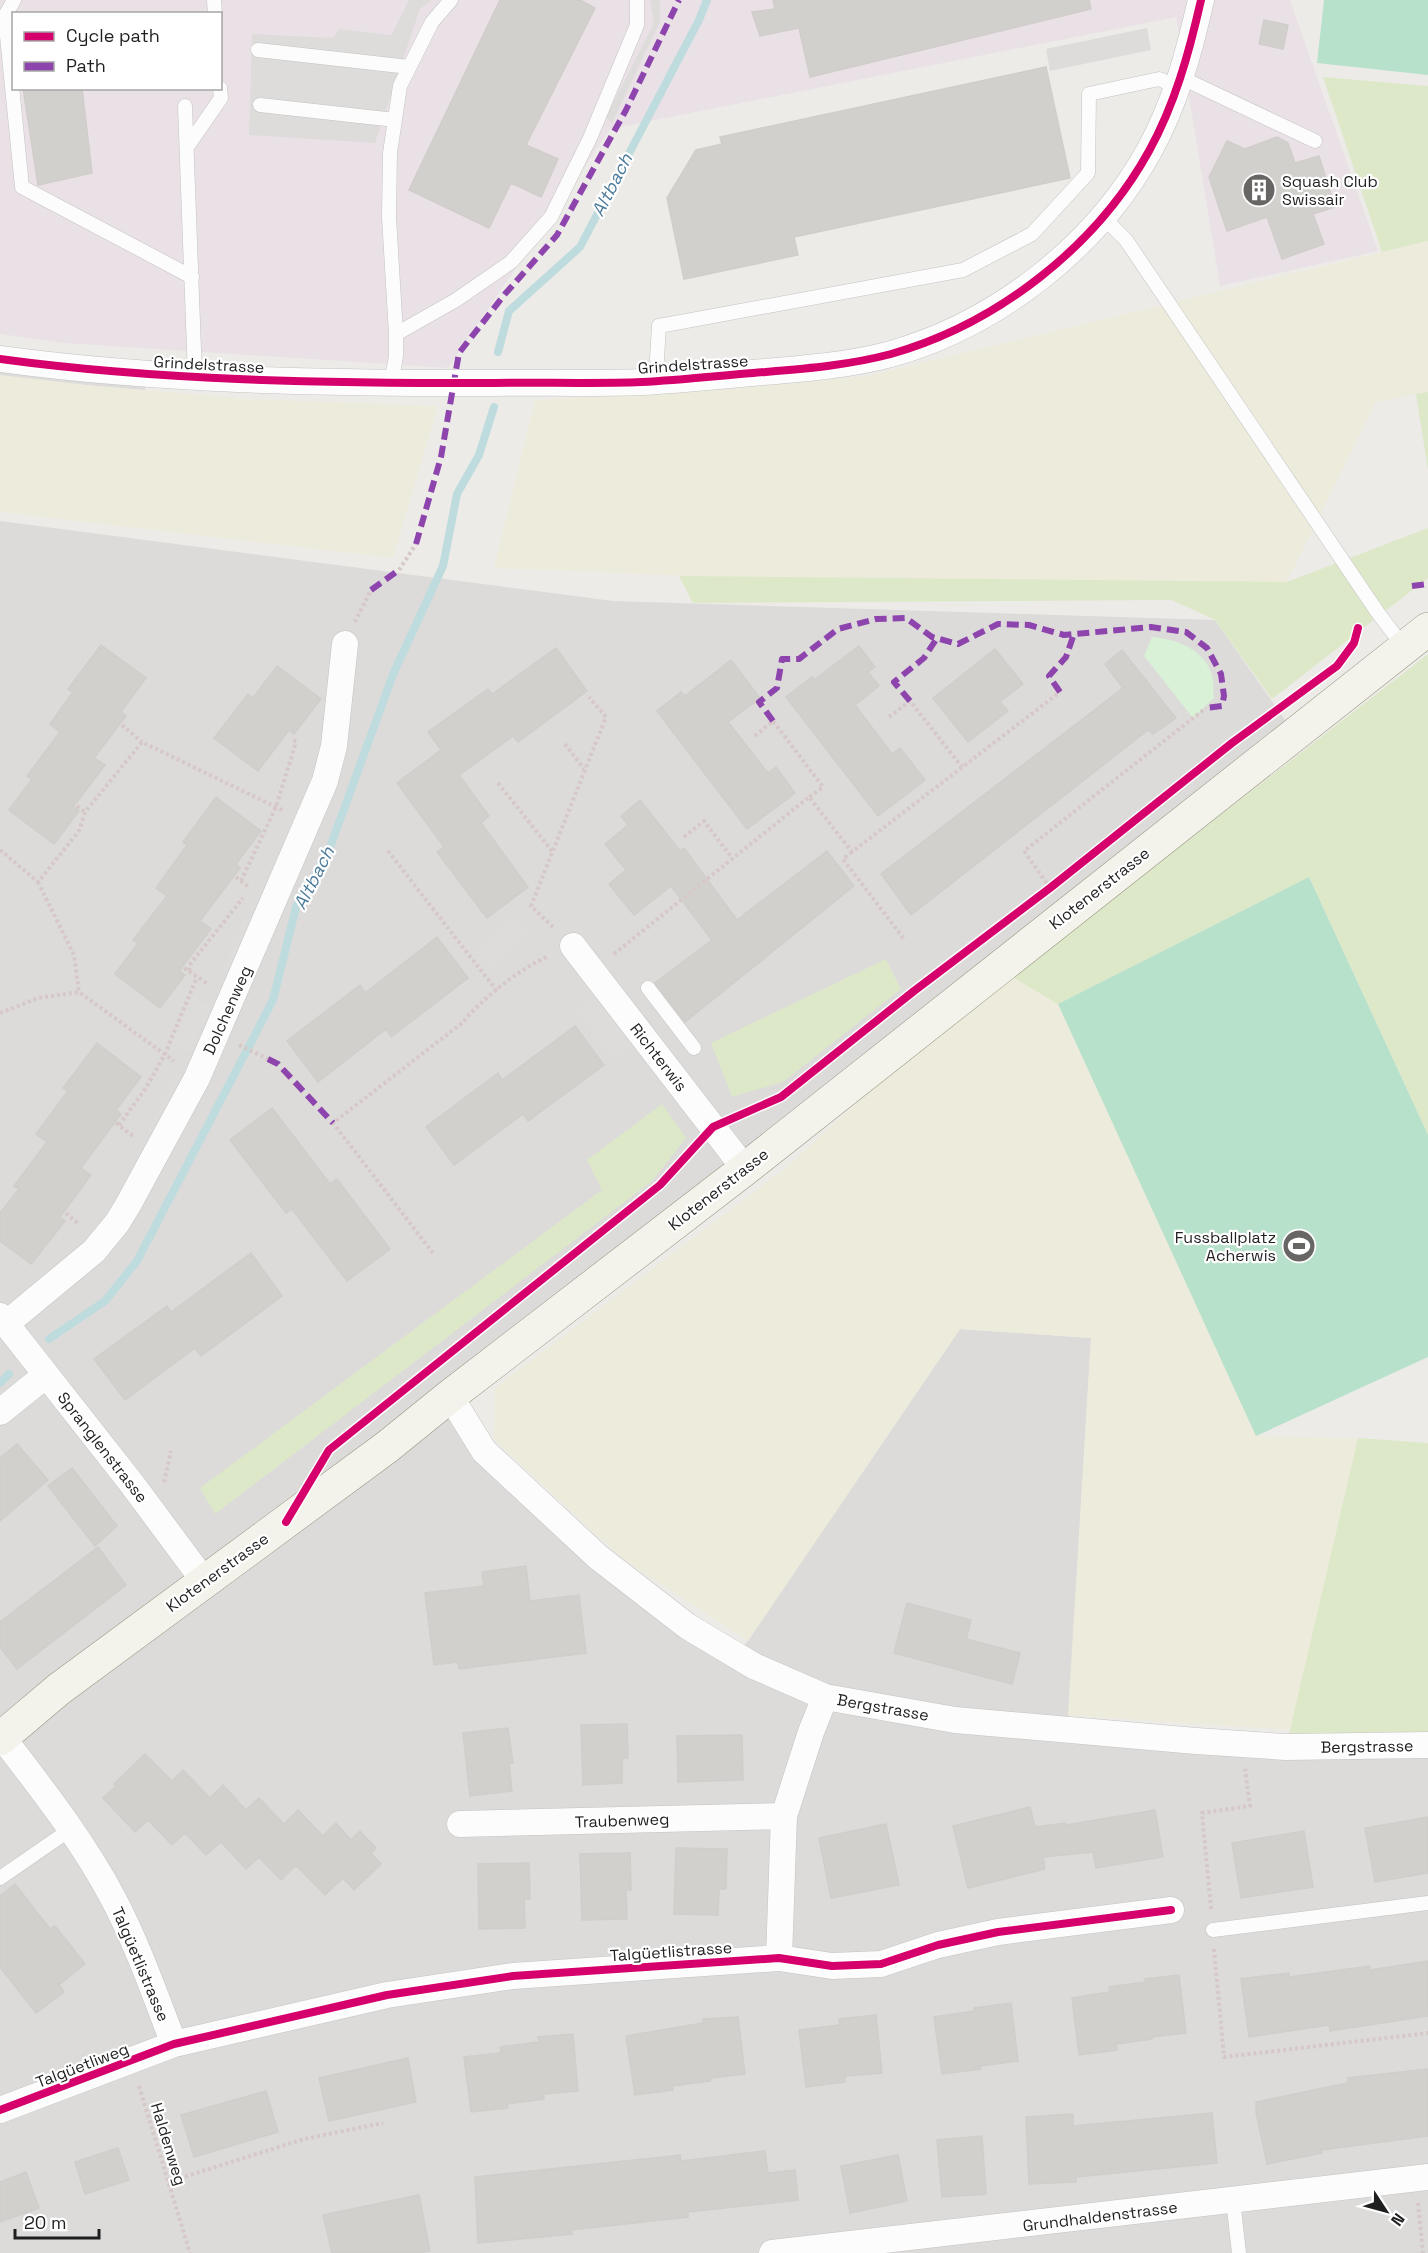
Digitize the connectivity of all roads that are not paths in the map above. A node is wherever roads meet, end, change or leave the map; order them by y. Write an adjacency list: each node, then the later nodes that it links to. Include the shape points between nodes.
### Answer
1 (14, 0): 8 (lane, via 5,16)
2 (451, 0): 6 (lane, via 432,22)
3 (637, 0): 18 (lane, via 637,25 552,217 511,262 456,300)
4 (1201, 0): 7 (street, Grindelstrasse)
5 (258, 50): 6 (lane)
6 (409, 68): 13 (lane, via 400,86)
7 (1180, 83): 14 (lane); 16 (street, Grindelstrasse, via 1149,151); 21 (lane, via 1159,79 1089,94 1088,173 1032,234 963,270 659,326 657,359)
8 (12, 86)
9 (12, 90): 17 (lane, via 22,187)
10 (220, 90): 15 (lane, via 221,98)
11 (260, 105): 13 (lane)
12 (185, 106): 15 (lane)
13 (395, 120): 18 (lane, via 389,217)
14 (1315, 141)
15 (187, 147): 17 (lane)
16 (1103, 217): 21 (street, Grindelstrasse, via 1044,273 1006,300 959,328 921,344 858,362); 24 (lane, via 1126,240 1353,575)
17 (192, 277): 20 (lane)
18 (396, 334): 22 (lane)
19 (0, 359): 20 (street, Grindelstrasse)
20 (195, 377): 22 (street, Grindelstrasse)
21 (661, 380): 22 (street, Grindelstrasse)
22 (391, 384)
23 (349, 635): 29 (street, Dolchenweg, via 326,781 197,1078 111,1231 80,1264)
24 (1416, 638): 28 (main road, Klotenerstrasse)
25 (573, 946): 28 (street, Richterwis)
26 (648, 988): 27 (lane)
27 (694, 1048)
28 (745, 1168): 31 (main road, Klotenerstrasse)
29 (3, 1319): 30 (street, Spranglenstrasse)
30 (46, 1375): 32 (street); 33 (street, Spranglenstrasse)
31 (450, 1396): 33 (main road, Klotenerstrasse, via 378,1454); 34 (street, Bergstrasse, via 484,1451 598,1557 687,1626 754,1666)
32 (0, 1412)
33 (204, 1581): 35 (main road, Klotenerstrasse, via 59,1689)
34 (825, 1697): 36 (street, Bergstrasse, via 955,1720 1196,1741 1286,1748); 37 (street)
35 (1, 1738): 39 (street, Talgüetlistrasse)
36 (1428, 1746)
37 (784, 1816): 38 (street, Traubenweg); 44 (street)
38 (460, 1824)
39 (71, 1829): 40 (lane); 45 (street, Talgüetlistrasse, via 134,1942)
40 (0, 1878)
41 (1428, 1903): 43 (lane)
42 (1171, 1910): 44 (street, Talgüetlistrasse, via 998,1932 938,1945 881,1964 832,1966)
43 (1213, 1930)
44 (779, 1958): 45 (street, Talgüetlistrasse, via 513,1976 387,1995)
45 (174, 2044): 46 (street, Talgüetliweg)
46 (0, 2110)
47 (1422, 2185): 48 (street, Grundhaldenstrasse)
48 (1233, 2200): 49 (street, Grundhaldenstrasse); 50 (lane)
49 (772, 2253)
50 (1239, 2253)

